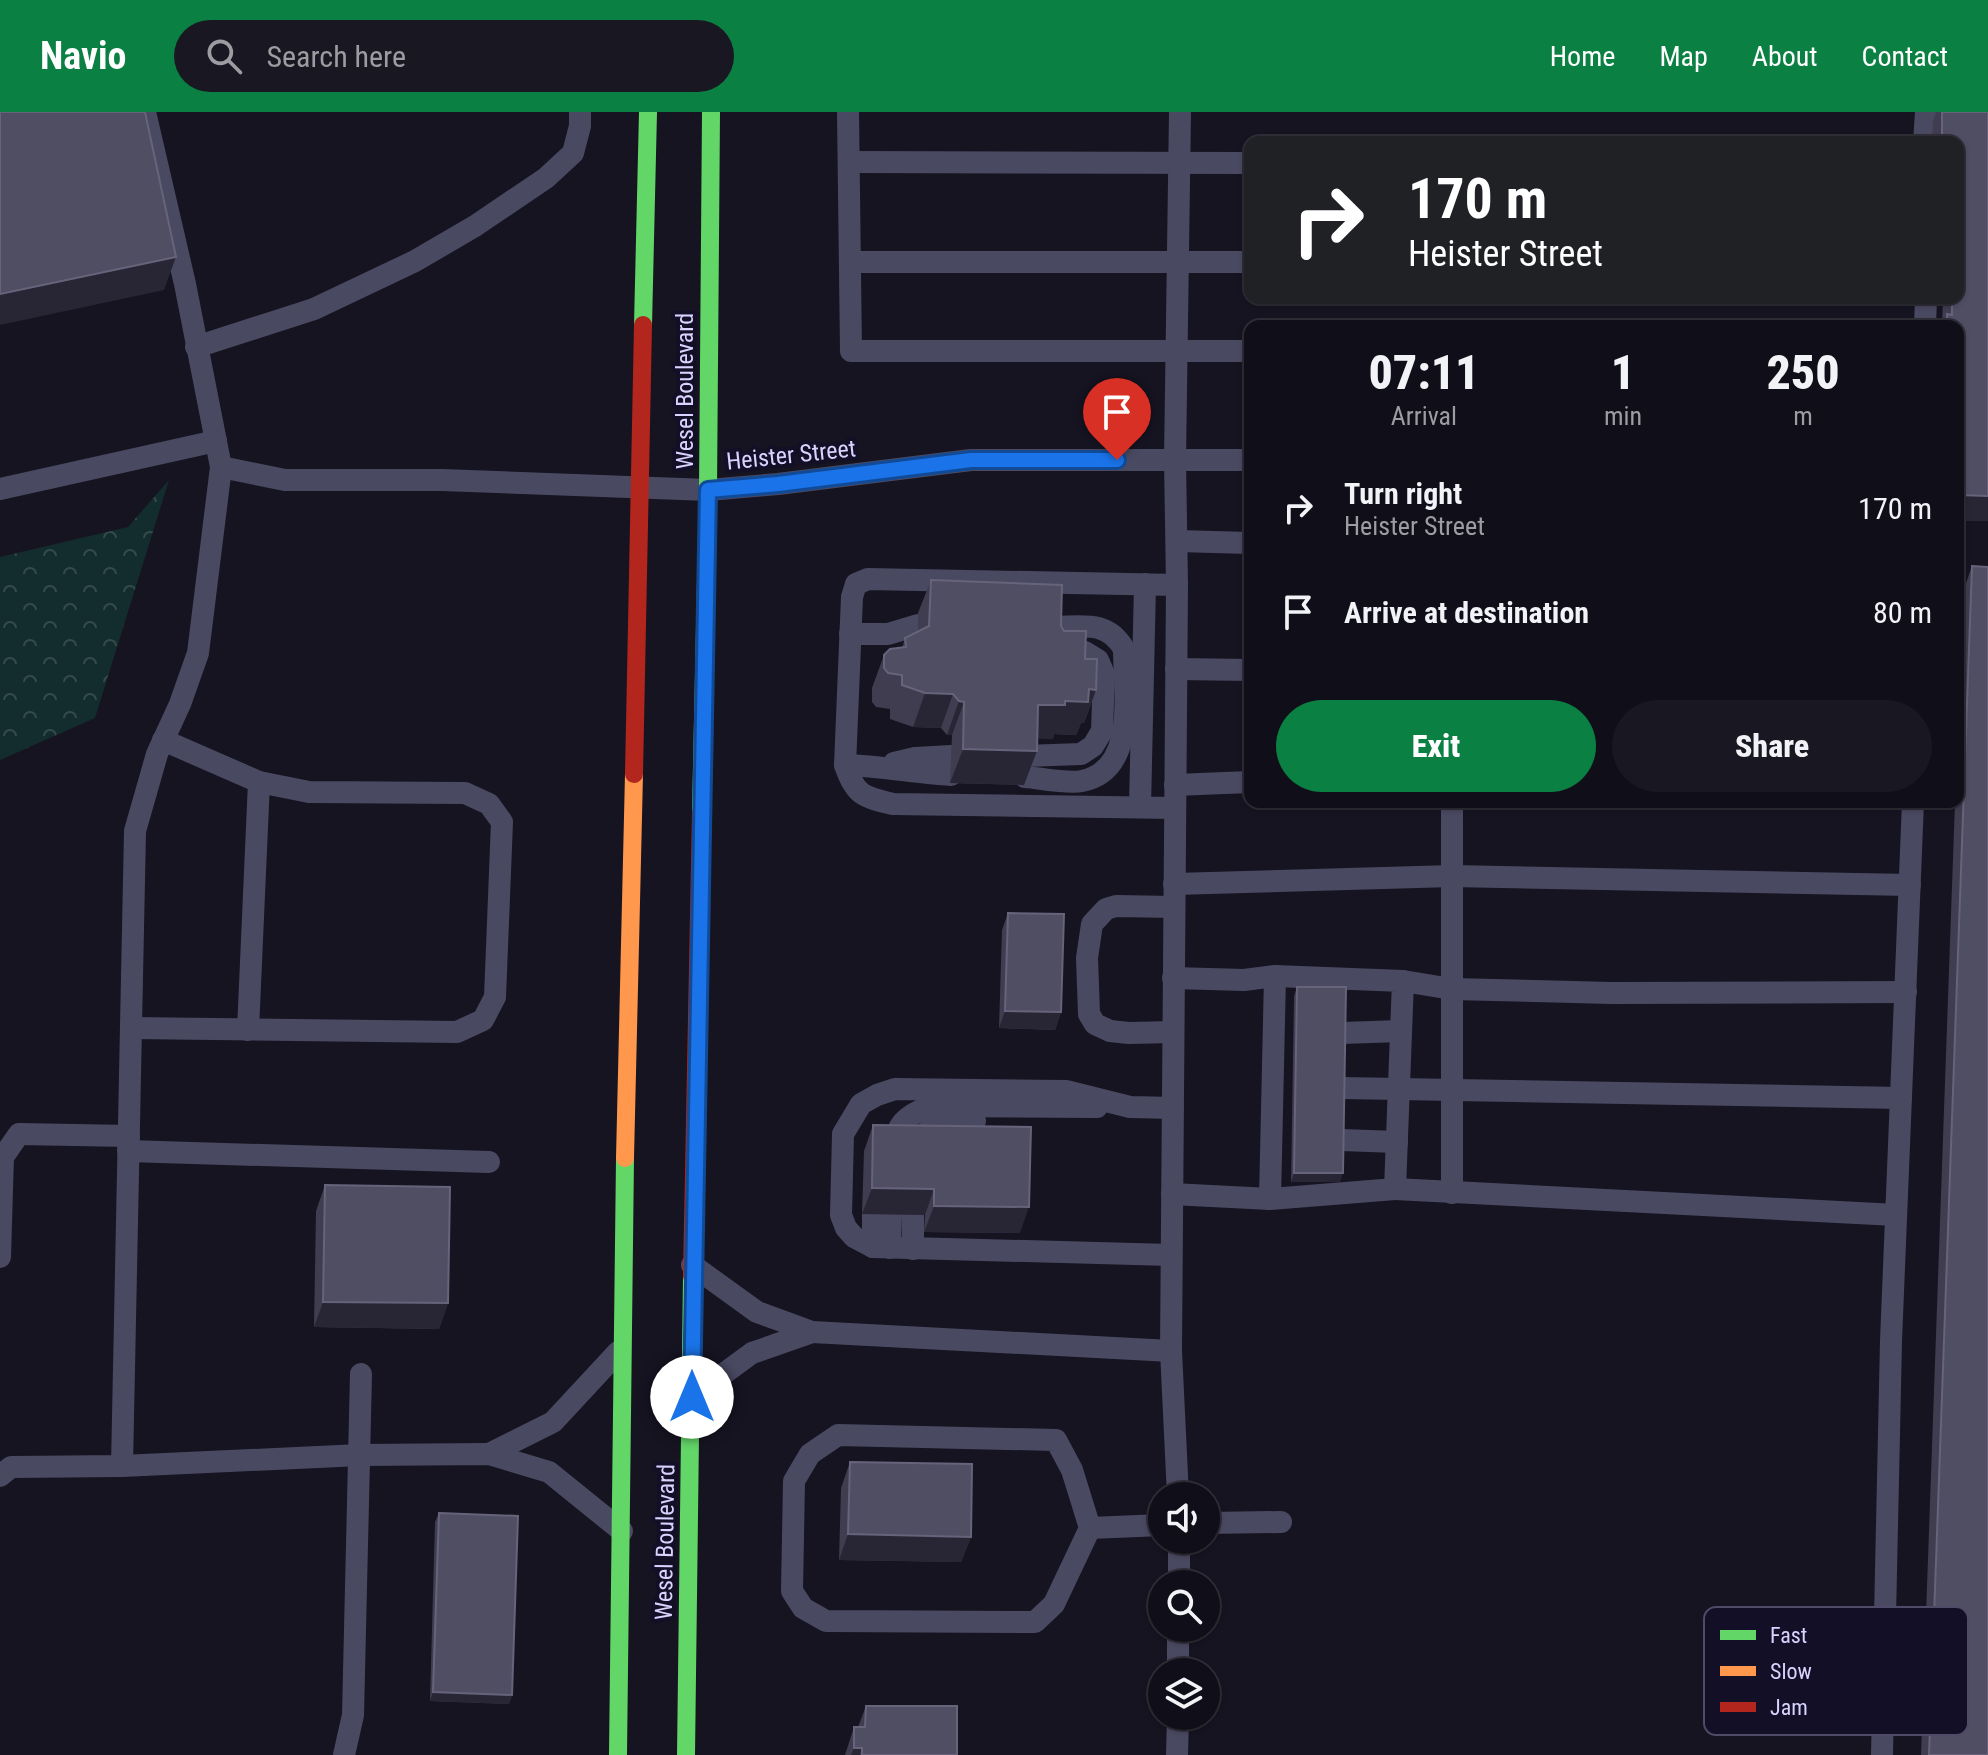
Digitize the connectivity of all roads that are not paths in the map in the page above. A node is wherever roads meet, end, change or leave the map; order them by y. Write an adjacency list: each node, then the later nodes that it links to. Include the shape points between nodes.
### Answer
1 (145, 112): 15 (lane)
2 (580, 112): 15 (lane, via 573,153 475,226 314,309)
3 (648, 112): 22 (main road, Wesel Boulevard)
4 (848, 112): 9 (lane)
5 (1180, 112): 10 (lane)
6 (1926, 112): 8 (lane)
7 (711, 121): 24 (main road, Wesel Boulevard)
8 (1924, 136)
9 (849, 162): 10 (lane); 13 (lane)
10 (1180, 162): 11 (lane); 12 (lane)
11 (1244, 163)
12 (1179, 261): 13 (lane); 14 (lane); 16 (lane)
13 (850, 262): 16 (lane, via 851,351)
14 (1244, 262)
15 (196, 347): 18 (lane)
16 (1179, 349): 17 (lane); 19 (lane)
17 (1244, 351)
18 (216, 441): 21 (lane); 23 (lane)
19 (1175, 460): 20 (lane, Heister Street); 24 (lane, Heister Street, via 971,460); 25 (lane)
20 (1244, 460)
21 (221, 467): 22 (lane, Heister Street, via 285,480); 37 (lane, via 198,653)
22 (639, 487): 24 (lane, Heister Street); 83 (main road, Wesel Boulevard)
23 (0, 489)
24 (708, 490): 81 (main road, Wesel Boulevard)
25 (1177, 541): 26 (lane); 28 (lane)
26 (1244, 543)
27 (1145, 584): 28 (lane); 31 (lane, via 868,579 856,584); 43 (lane)
28 (1177, 585): 35 (lane)
29 (918, 625): 32 (lane)
30 (1051, 627): 34 (lane, via 1100,627 1117,636 1124,649 1124,740 1116,757 1082,781 1025,767 1081,754 1102,731 1104,674 1098,660 1085,652)
31 (850, 634): 32 (lane); 38 (lane)
32 (888, 634): 33 (lane)
33 (918, 648)
34 (1050, 650)
35 (1176, 669): 36 (lane); 42 (lane)
36 (1244, 670)
37 (163, 740): 40 (lane); 56 (lane, via 135,831)
38 (845, 765): 39 (lane, via 881,766 915,758); 43 (lane, via 852,786 869,799 893,804)
39 (951, 765)
40 (259, 782): 57 (lane); 57 (lane, via 309,792 465,793 489,804 502,822 495,997 483,1020 457,1032)
41 (1244, 782): 42 (lane)
42 (1175, 785): 44 (lane)
43 (1140, 807): 44 (lane)
44 (1174, 808): 48 (lane)
45 (1452, 808): 47 (lane)
46 (1913, 808): 49 (lane)
47 (1452, 876): 48 (lane); 49 (lane); 54 (lane)
48 (1174, 884): 50 (lane)
49 (1910, 885): 55 (lane)
50 (1174, 907): 52 (lane); 59 (lane, via 1106,909 1092,924 1087,958 1089,1014 1101,1029)
51 (1275, 976): 52 (lane); 53 (lane); 76 (lane, via 1283,1033 1281,1141)
52 (1173, 978): 59 (lane)
53 (1403, 981): 54 (lane); 58 (lane)
54 (1452, 989): 55 (lane); 63 (lane)
55 (1906, 992): 64 (lane)
56 (131, 1028): 57 (lane); 69 (lane)
57 (248, 1030)
58 (1401, 1031): 60 (lane); 61 (lane)
59 (1173, 1032): 66 (lane)
60 (1342, 1033)
61 (1400, 1087): 62 (lane); 63 (lane); 68 (lane)
62 (1342, 1088)
63 (1452, 1088): 64 (lane); 74 (lane)
64 (1901, 1098): 77 (lane)
65 (1130, 1107): 66 (lane); 70 (lane, via 930,1106 904,1121); 71 (lane, via 1063,1122 948,1121 927,1130); 78 (lane, via 1066,1091 895,1089 861,1104 843,1134 841,1215 854,1237)
66 (1173, 1108): 75 (lane)
67 (1341, 1140): 68 (lane)
68 (1397, 1142): 73 (lane)
69 (128, 1144): 72 (lane); 80 (lane, via 19,1134 3,1157); 89 (lane)
70 (883, 1151)
71 (916, 1151)
72 (489, 1162)
73 (1395, 1189): 74 (lane); 76 (lane)
74 (1452, 1193): 77 (lane)
75 (1172, 1194): 76 (lane); 79 (lane)
76 (1270, 1199)
77 (1896, 1215): 97 (lane)
78 (892, 1248): 78 (lane, via 892,1214); 79 (lane)
79 (1171, 1255): 84 (lane)
80 (0, 1257)
81 (692, 1265): 82 (lane, via 757,1312); 86 (main road, Wesel Boulevard)
82 (812, 1332): 84 (lane); 86 (lane, via 752,1353)
83 (621, 1348): 87 (lane, via 553,1422); 96 (main road, Wesel Boulevard)
84 (1171, 1351): 91 (lane)
85 (361, 1374): 88 (lane)
86 (692, 1397): 102 (main road, Wesel Boulevard)
87 (489, 1454): 88 (lane); 96 (lane, via 549,1472)
88 (360, 1455): 89 (lane); 100 (lane, via 353,1715)
89 (122, 1466): 90 (lane)
90 (4, 1470)
91 (1177, 1482)
92 (1281, 1522): 93 (lane)
93 (1220, 1523)
94 (1148, 1526): 95 (lane)
95 (1090, 1528): 95 (lane, via 1072,1470 1056,1440 838,1435 810,1454 794,1481 792,1591 803,1608 826,1621 1035,1622 1054,1604)
96 (623, 1532): 101 (main road, Wesel Boulevard)
97 (1886, 1607)
98 (1178, 1730): 103 (lane)
99 (1883, 1735): 104 (lane)
100 (344, 1755)
101 (618, 1755)
102 (686, 1755)
103 (1177, 1755)
104 (1882, 1755)

